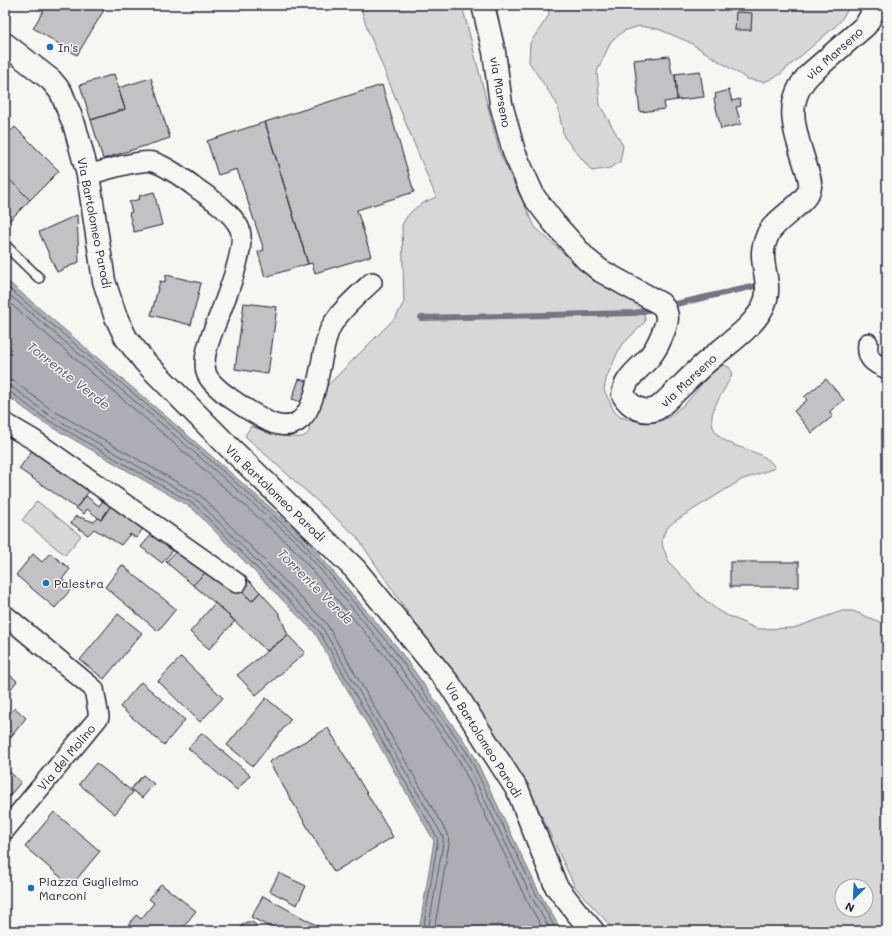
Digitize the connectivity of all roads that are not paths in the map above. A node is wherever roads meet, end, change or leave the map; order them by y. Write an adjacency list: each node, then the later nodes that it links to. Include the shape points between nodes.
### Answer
1 (483, 5): 2 (main road, via Marseno, via 494,52 501,104 514,152 534,197 586,259 601,271 661,304 666,311 668,319 652,355 627,382 623,390 623,395 630,404 650,411 658,408 672,396 702,366 749,326 766,302 768,290 763,252 765,242 774,224 801,201 810,188 793,126 793,109 798,89 804,80 866,25)
2 (877, 5)
3 (5, 44): 4 (main road, Via Bartolomeo Parodi, via 61,92 75,127)
4 (88, 175): 7 (street, via 132,164 153,162 198,189 233,219 241,235 239,256 205,354 206,372 211,382 222,392 273,424 292,425 302,419 311,402 330,329 343,310); 14 (main road, Via Bartolomeo Parodi, via 104,280 115,315 126,338 145,362 355,570 450,685 518,791 556,886)
5 (5, 245): 6 (lane)
6 (39, 278)
7 (372, 282)
8 (868, 343): 9 (street, via 870,360)
9 (887, 369)
10 (5, 423): 11 (street, via 34,440)
11 (237, 583)
12 (9, 618): 13 (street, Via del Molino, via 94,689 100,717)
13 (5, 830)
14 (592, 931)

